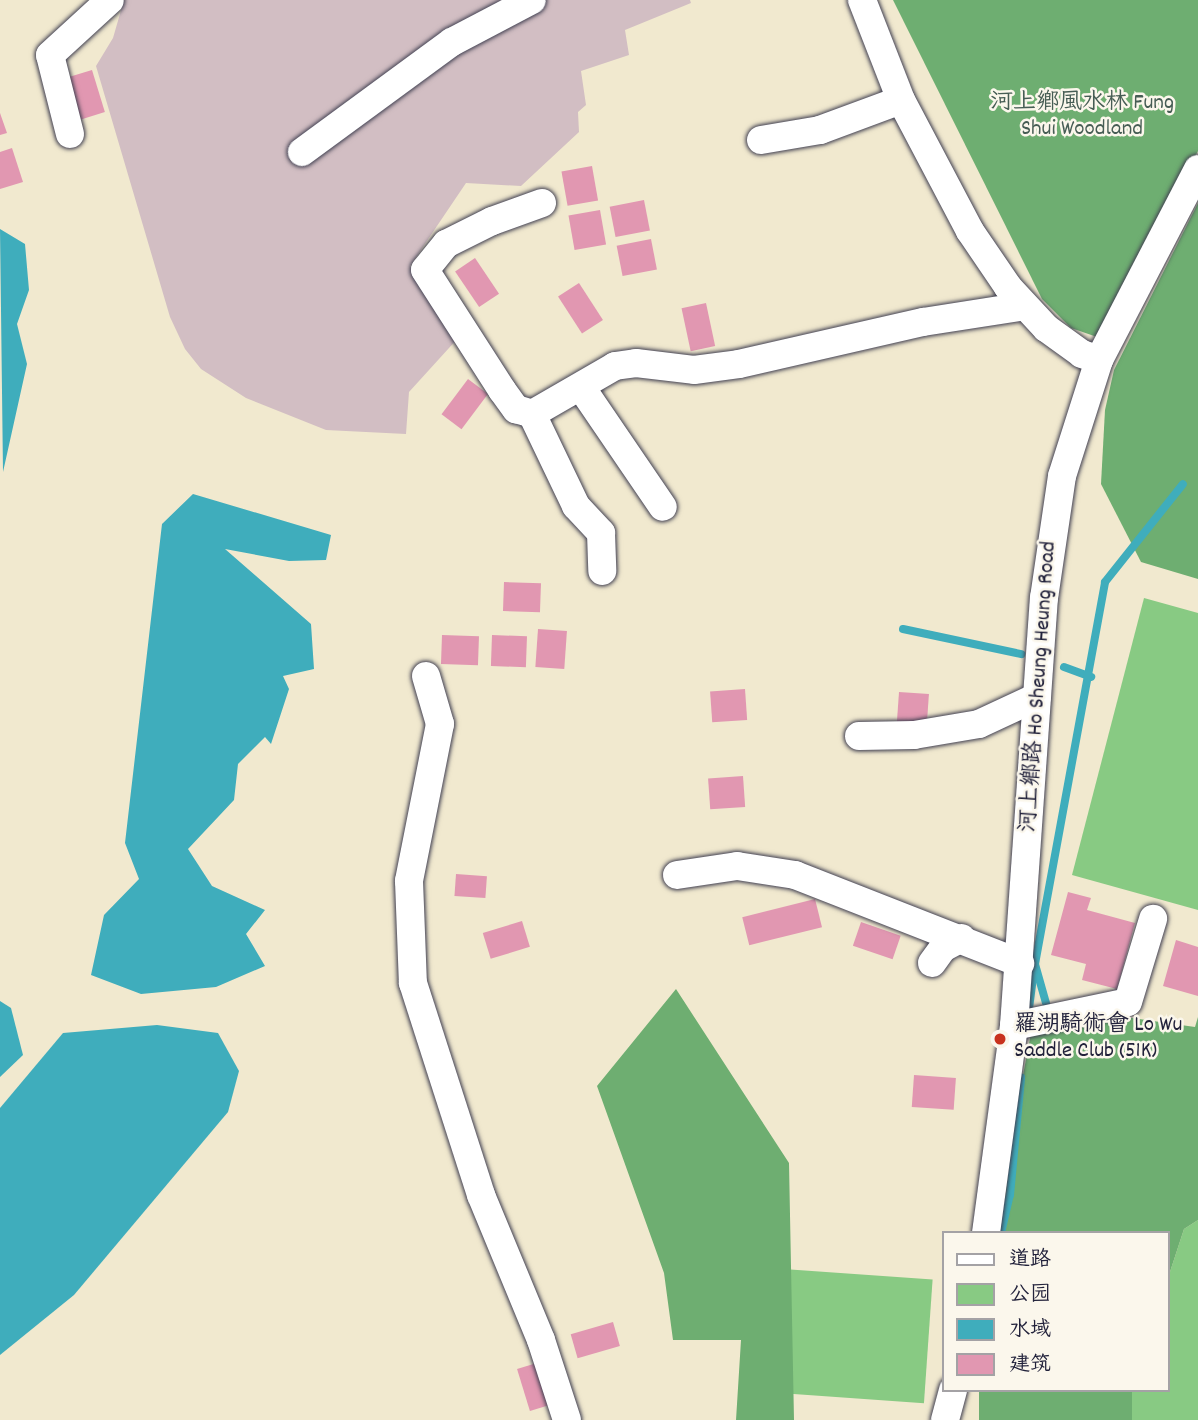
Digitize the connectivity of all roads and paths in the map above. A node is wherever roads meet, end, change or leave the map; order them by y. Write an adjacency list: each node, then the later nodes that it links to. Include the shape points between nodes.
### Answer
1 (110, 0): 5 (street, via 50,55)
2 (532, 0): 7 (street, via 452,42)
3 (862, 0): 4 (street)
4 (901, 100): 6 (street, via 820,130); 10 (street, via 951,200)
5 (70, 134)
6 (761, 140)
7 (302, 152)
8 (1198, 169): 11 (street, 河上鄉路 Ho Sheung Heung Road)
9 (542, 203): 13 (street, via 446,244 425,270 516,409)
10 (1025, 306): 11 (street, via 1064,342); 12 (street, via 923,322 739,364 694,370 636,363 615,366)
11 (1099, 360): 17 (street, 河上鄉路 Ho Sheung Heung Road, via 1079,414 1050,538)
12 (581, 387): 13 (street); 14 (street)
13 (532, 414): 15 (street, via 576,506 601,533)
14 (663, 507)
15 (602, 570)
16 (426, 676): 27 (street, via 440,724 409,881 413,983 481,1195 541,1340)
17 (1037, 697): 18 (street, via 979,724 914,735); 23 (street, 河上鄉路 Ho Sheung Heung Road)
18 (859, 736)
19 (677, 875): 21 (street, via 737,866 795,875)
20 (1153, 919): 24 (street, via 1128,1002)
21 (962, 938): 22 (street, via 943,948); 23 (street)
22 (932, 963)
23 (1020, 963): 24 (street, 河上鄉路 Ho Sheung Heung Road)
24 (1014, 1026): 25 (street, 河上鄉路 Ho Sheung Heung Road)
25 (985, 1231)
26 (952, 1392): 28 (street)
27 (567, 1420)
28 (945, 1420)

